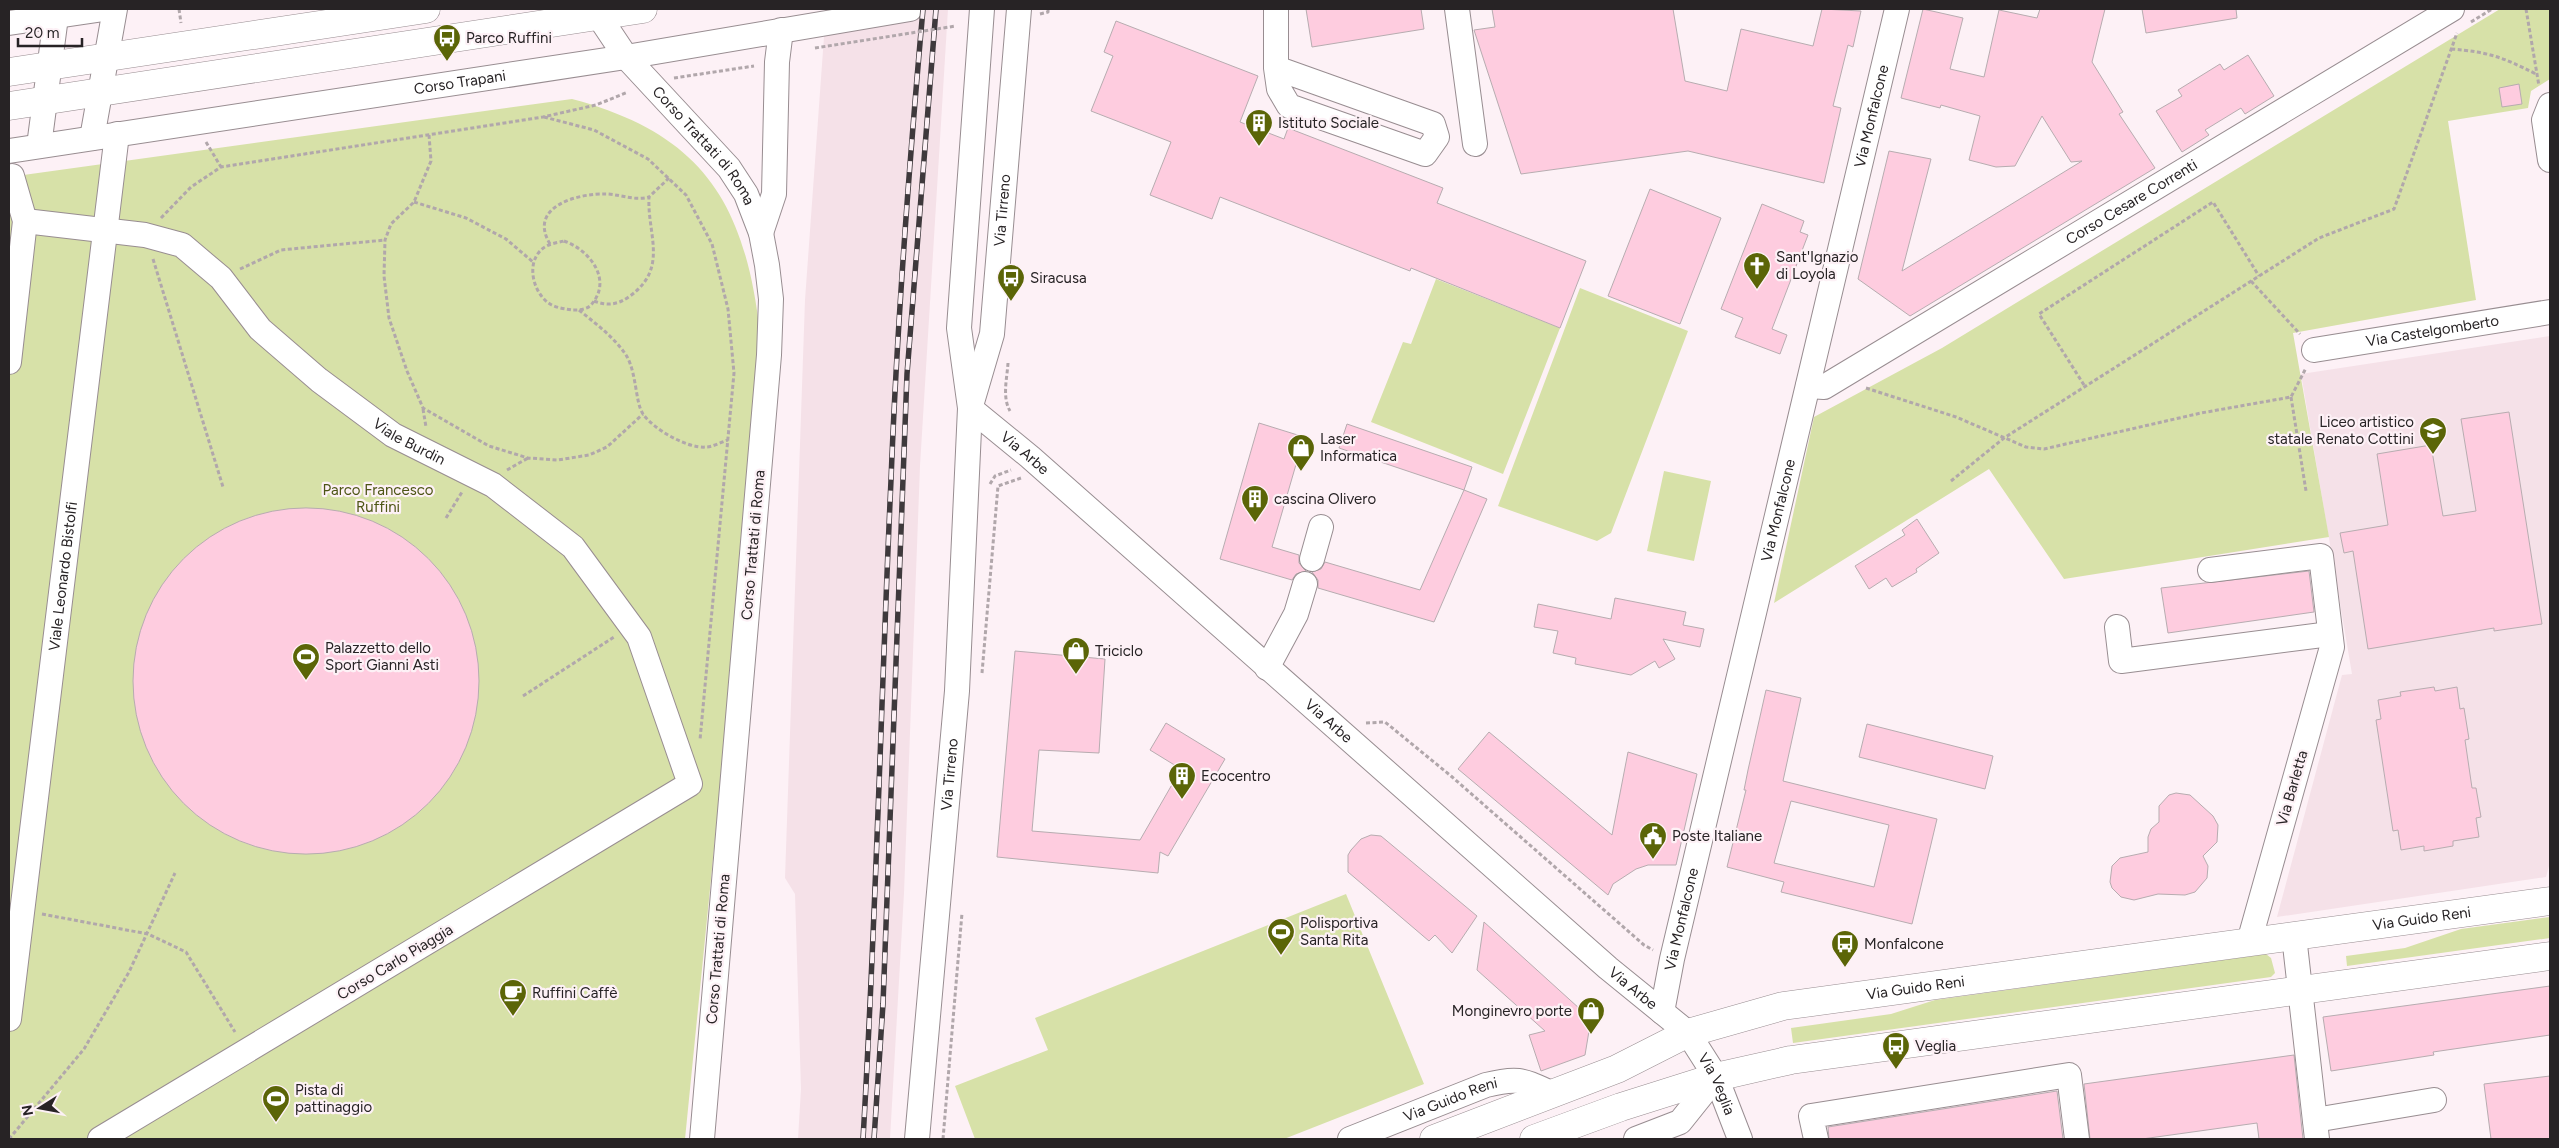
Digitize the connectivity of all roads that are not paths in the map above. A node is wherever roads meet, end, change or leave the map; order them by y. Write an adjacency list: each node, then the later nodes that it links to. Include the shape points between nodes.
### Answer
1 (104, 9): 11 (street)
2 (115, 9): 17 (street)
3 (426, 9): 17 (main road)
4 (643, 9): 12 (main road)
5 (910, 9): 15 (street, Corso Trapani)
6 (982, 9): 39 (street, Via Tirreno, via 959,328)
7 (1276, 9): 19 (street)
8 (1457, 9): 27 (street)
9 (1897, 9): 38 (street, Via Monfalcone)
10 (1028, 11): 39 (street, Via Tirreno, via 992,334)
11 (56, 12): 14 (street); 18 (street)
12 (596, 12): 16 (street, Corso Trattati di Roma); 21 (main road)
13 (2458, 22): 38 (street, Corso Cesare Correnti, via 1824,387)
14 (9, 23)
15 (781, 30): 16 (street, Corso Trapani); 34 (street, via 777,62 774,194)
16 (626, 57): 25 (street, Corso Trapani); 34 (street, Corso Trattati di Roma, via 729,168 746,194)
17 (106, 58): 18 (main road); 21 (street)
18 (50, 66): 20 (main road); 22 (street)
19 (1276, 68): 19 (street, via 1279,89 1289,106 1425,154 1437,137 1433,124)
20 (9, 72)
21 (98, 93): 22 (main road); 26 (street)
22 (45, 101): 23 (main road); 28 (street)
23 (9, 106)
24 (2549, 106): 30 (street, via 2544,120)
25 (117, 134): 26 (street, Corso Trapani); 33 (street, Viale Leonardo Bistolfi)
26 (92, 138): 28 (street, Corso Trapani)
27 (1475, 144)
28 (39, 146): 29 (street, Corso Trapani)
29 (9, 151)
30 (2550, 160)
31 (12, 176): 32 (street)
32 (25, 221): 33 (street, Viale Burdin); 37 (street)
33 (106, 232): 47 (street, Viale Burdin, via 145,235 182,245 221,278 260,329 320,380 393,435 492,484 573,547 639,637); 54 (street, Viale Leonardo Bistolfi)
34 (760, 234): 61 (street, Corso Trattati di Roma, via 770,300 769,356)
35 (2550, 312): 36 (street, Via Castelgomberto)
36 (2314, 350)
37 (9, 362)
38 (1808, 386): 53 (street, Via Monfalcone)
39 (970, 408): 46 (street, Via Arbe, via 1030,457); 62 (street, Via Tirreno, via 957,691)
40 (1321, 527): 41 (street)
41 (1312, 559)
42 (2210, 570): 45 (street, Via Barletta, via 2321,556)
43 (1305, 584): 46 (street, via 1296,614)
44 (2118, 627): 45 (street, via 2121,661)
45 (2331, 641): 50 (street, Via Barletta)
46 (1267, 668): 53 (street, Via Arbe)
47 (690, 784): 60 (street, Corso Carlo Piaggia)
48 (2550, 902): 49 (main road, Via Guido Reni)
49 (2294, 936): 50 (main road, Via Guido Reni); 52 (street)
50 (2249, 942): 55 (main road, Via Guido Reni, via 1784,1006)
51 (2550, 956): 52 (main road)
52 (2301, 991): 56 (main road, via 1791,1060); 59 (street)
53 (1662, 1012): 55 (street, Via Arbe)
54 (9, 1019)
55 (1688, 1033): 56 (street, Via Veglia); 57 (main road, Via Guido Reni, via 1617,1069)
56 (1716, 1077): 65 (main road); 66 (street, via 1680,1122); 67 (street, Via Veglia)
57 (1551, 1093): 63 (street, Via Guido Reni, via 1522,1080 1486,1085); 64 (main road, Via Guido Reni)
58 (2434, 1100): 59 (street)
59 (2316, 1130)
60 (100, 1139)
61 (702, 1139)
62 (917, 1139)
63 (1350, 1139)
64 (1434, 1139)
65 (1534, 1139)
66 (1636, 1139)
67 (1740, 1139)
68 (1816, 1139): 69 (street, via 1811,1116 2069,1075)
69 (2078, 1139)

